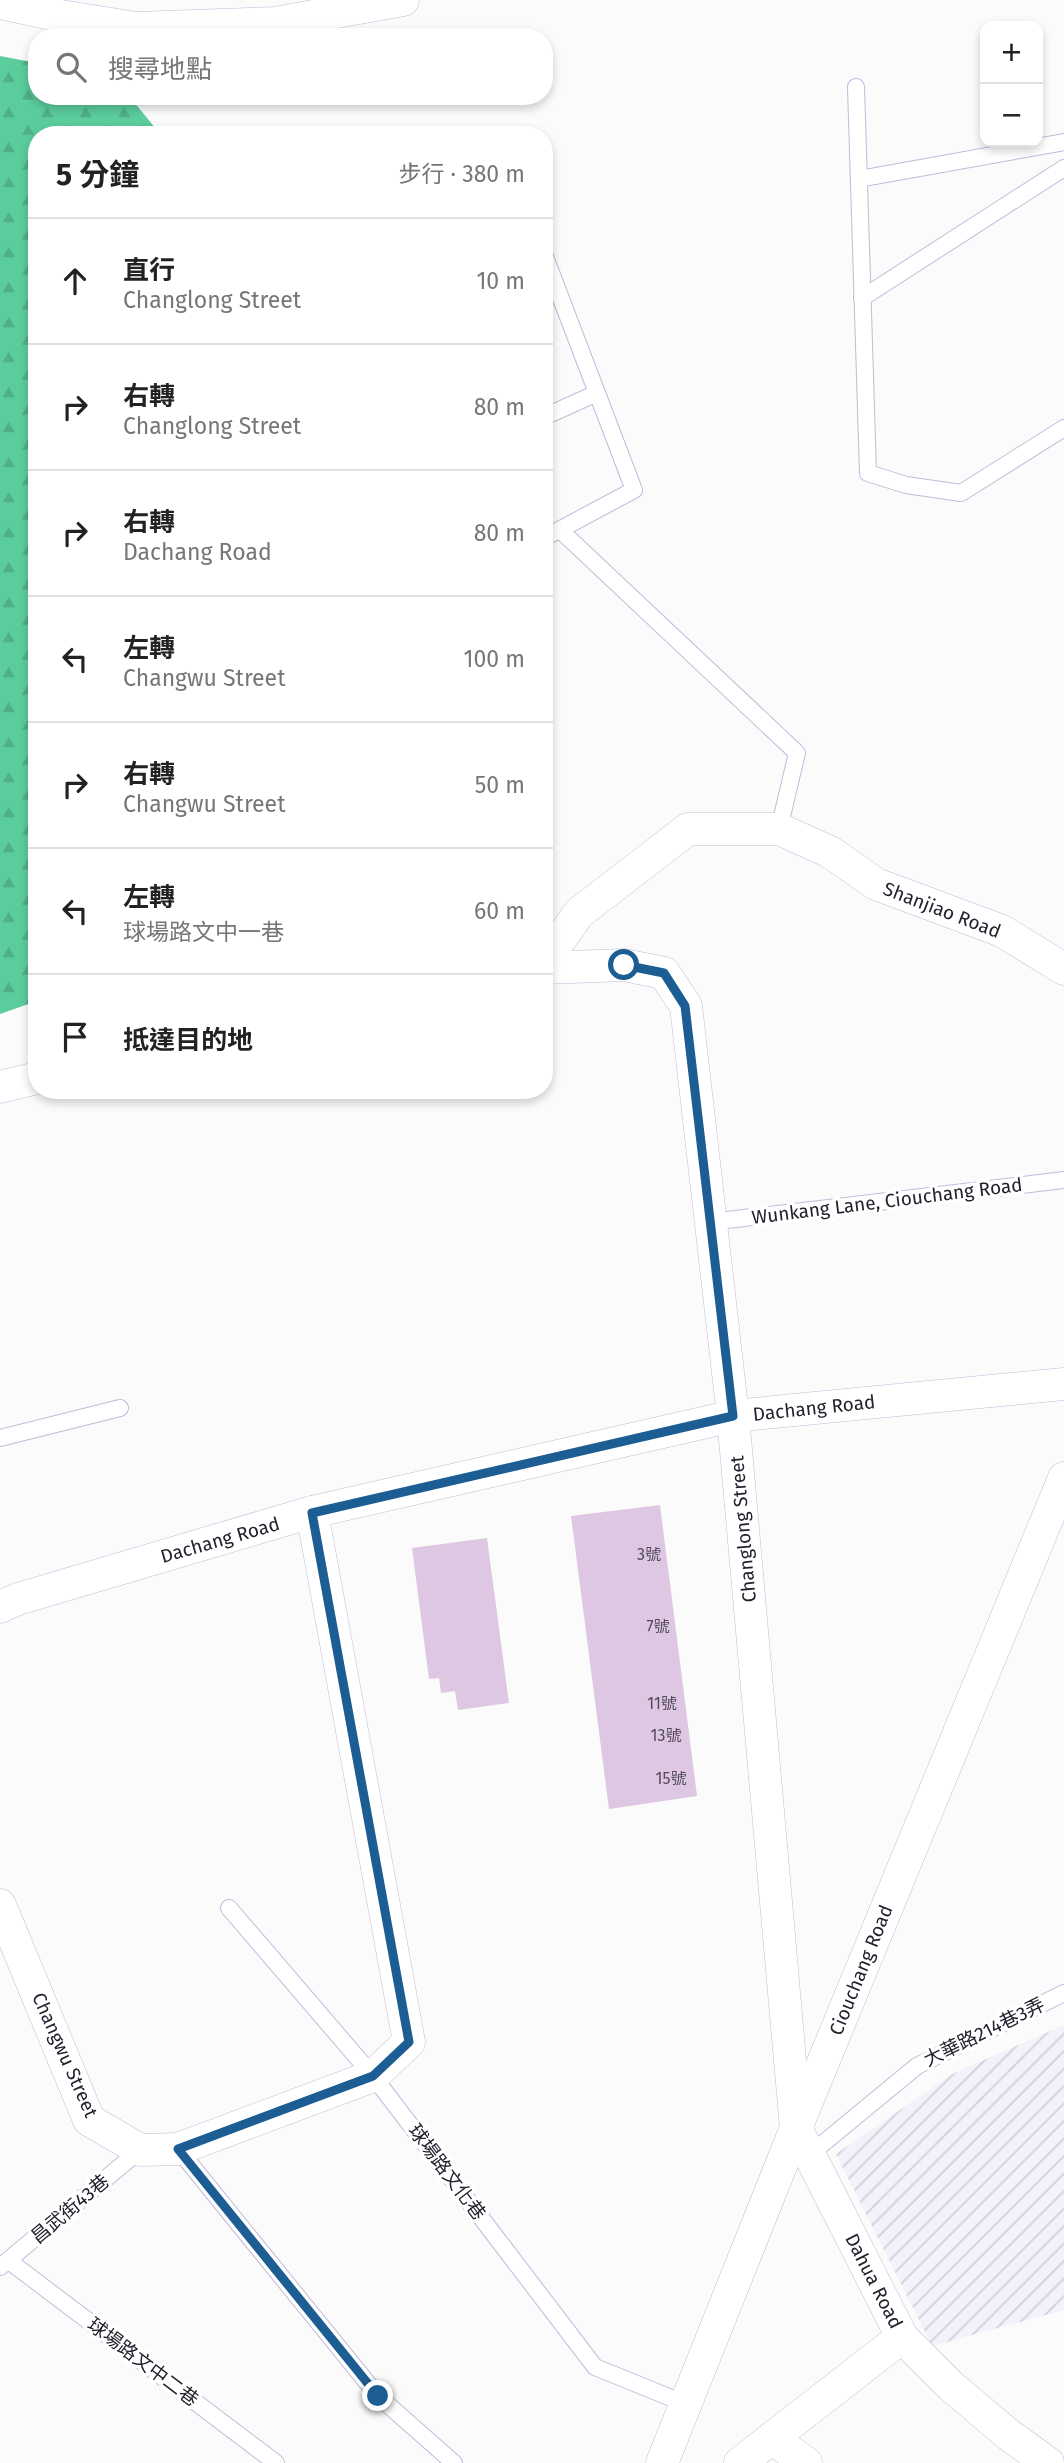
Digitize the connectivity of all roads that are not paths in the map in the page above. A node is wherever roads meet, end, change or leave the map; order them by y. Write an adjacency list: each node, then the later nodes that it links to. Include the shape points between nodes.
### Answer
1 (403, 0): 2 (street, via 275,23 136,28)
2 (0, 3)
3 (856, 87): 6 (lane)
4 (1064, 142): 6 (lane)
5 (1064, 168): 7 (lane)
6 (859, 178): 7 (lane)
7 (862, 298): 11 (lane, via 868,474 961,493)
8 (553, 299): 9 (lane)
9 (597, 393): 10 (lane); 12 (lane, via 634,491)
10 (553, 413)
11 (1064, 428)
12 (560, 530): 13 (lane); 14 (lane, via 797,753)
13 (553, 534)
14 (779, 829): 15 (street, Shanjiao Road, via 688,828 579,912); 17 (street, Shanjiao Road, via 830,852 876,884 1002,931)
15 (553, 949)
16 (553, 968): 21 (street, Changlong Street, via 624,965 664,973 685,1006)
17 (1064, 969)
18 (28, 1080): 19 (street)
19 (0, 1087)
20 (1064, 1180): 21 (lane, Wunkang Lane, Ciouchang Road)
21 (710, 1222): 24 (street, Changlong Street)
22 (1064, 1384): 24 (street, Dachang Road)
23 (120, 1408): 25 (lane)
24 (733, 1416): 27 (street, Dachang Road); 33 (street, Changlong Street)
25 (0, 1438)
26 (1064, 1478): 33 (street, Ciouchang Road)
27 (312, 1513): 28 (street, Dachang Road); 32 (street, via 409,2042)
28 (0, 1607)
29 (0, 1905): 35 (street, Changwu Street, via 89,2120)
30 (229, 1908): 32 (lane, 球場路文化巷)
31 (1064, 1993): 33 (lane, 大華路214巷3弄, via 917,2066)
32 (373, 2076): 34 (street); 38 (lane, 球場路文化巷, via 595,2367)
33 (803, 2141): 37 (street, Dahua Road); 38 (street, Ciouchang Road)
34 (178, 2149): 35 (street); 41 (lane, via 378,2396)
35 (140, 2150): 36 (lane, 昌武街43巷)
36 (5, 2264): 40 (lane, 球場路文中二巷)
37 (902, 2337): 39 (street); 45 (street, Dahua Road, via 951,2386)
38 (686, 2404): 42 (street, Ciouchang Road)
39 (772, 2438): 43 (street); 44 (street)
40 (276, 2463)
41 (454, 2463)
42 (662, 2463)
43 (740, 2463)
44 (806, 2463)
45 (1048, 2463)

